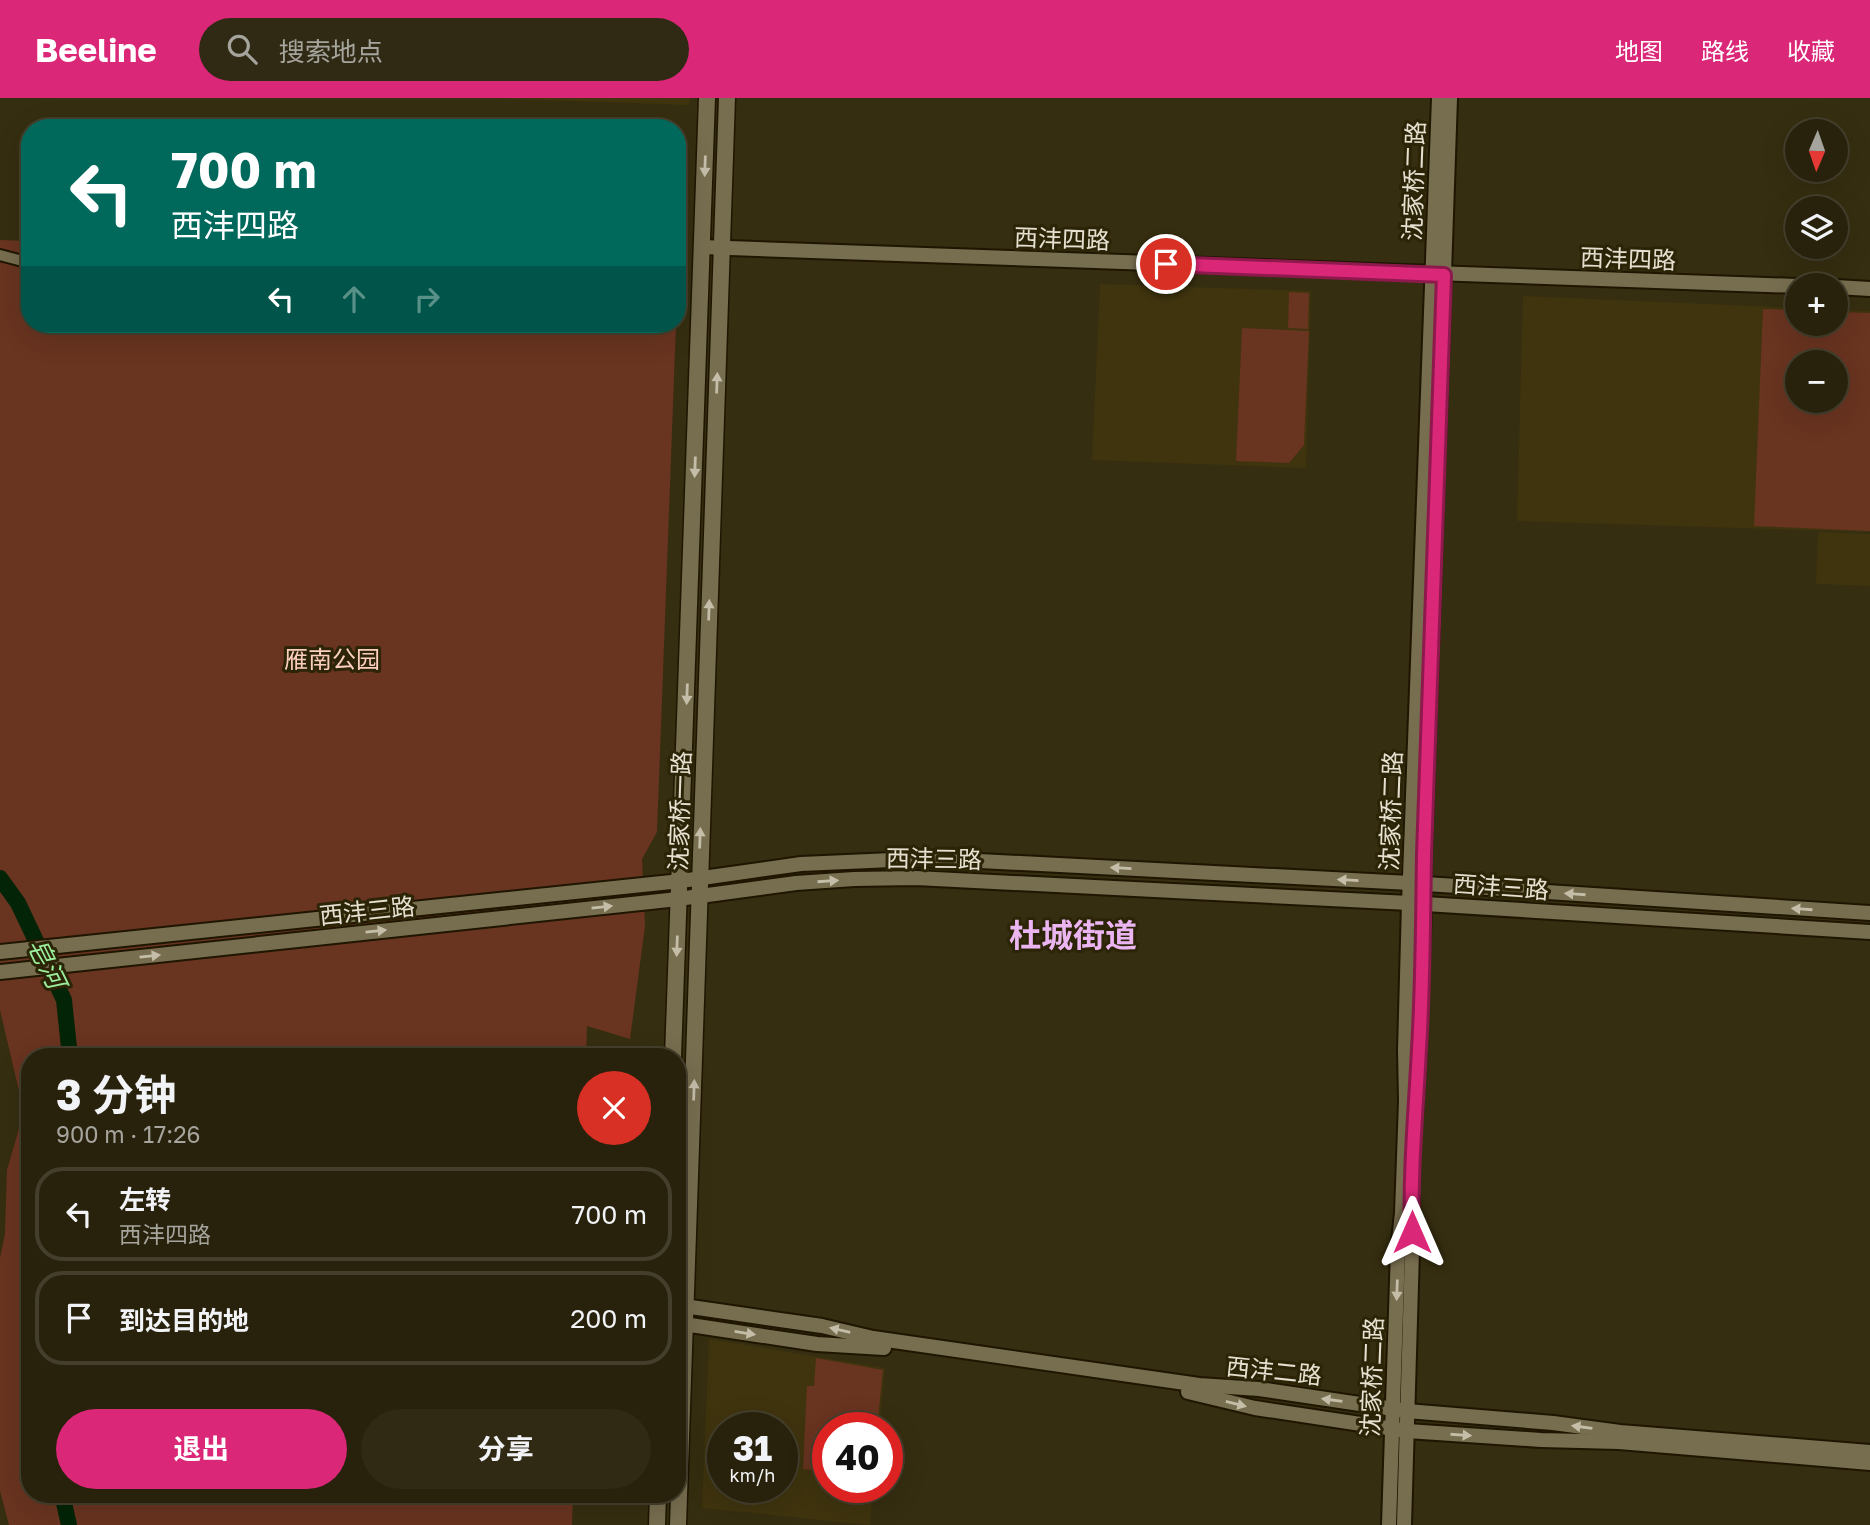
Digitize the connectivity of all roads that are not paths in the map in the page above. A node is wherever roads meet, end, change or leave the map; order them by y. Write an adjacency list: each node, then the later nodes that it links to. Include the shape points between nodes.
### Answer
1 (707, 98): 5 (main road, 沈家桥一路, one-way to 5)
2 (727, 98): 6 (main road, 沈家桥一路)
3 (1439, 98): 9 (street, 沈家桥二路)
4 (1450, 98): 9 (street, 沈家桥二路)
5 (702, 247): 6 (street, 西沣四路); 14 (main road, 沈家桥一路, one-way to 14)
6 (722, 248): 9 (street, 西沣四路); 13 (main road, 沈家桥一路, one-way to 6)
7 (0, 255): 8 (street)
8 (21, 261)
9 (1438, 275): 10 (street, 西沣四路); 15 (street, 沈家桥二路)
10 (1785, 286)
11 (1848, 288): 12 (street)
12 (1870, 289)
13 (699, 878): 14 (street, 西沣三路); 15 (street, 西沣三路, one-way to 13, via 915,859 801,864); 16 (main road, 沈家桥一路)
14 (681, 881): 17 (main road, 沈家桥一路); 22 (street, 西沣三路)
15 (1417, 884): 18 (street, 沈家桥二路); 19 (street, 沈家桥二路); 20 (street, 西沣三路, one-way to 15)
16 (701, 896): 17 (street, 西沣三路); 18 (street, 西沣三路, one-way to 18, via 796,883 916,878); 25 (main road, 沈家桥一路, one-way to 16)
17 (678, 899): 23 (street, 西沣三路, one-way to 17); 24 (main road, 沈家桥一路, one-way to 24)
18 (1409, 903): 19 (street, 西沣三路); 28 (street, 沈家桥二路, one-way to 28, via 1398,1250)
19 (1424, 905): 21 (street, 西沣三路); 28 (street, 沈家桥二路, via 1412,1251)
20 (1870, 913)
21 (1870, 932)
22 (0, 952)
23 (5, 971)
24 (673, 1048)
25 (686, 1204)
26 (686, 1307): 28 (street, 西沣二路, one-way to 26, via 1259,1389 1185,1384)
27 (686, 1325): 29 (street, 西沣二路, one-way to 29, via 1184,1392)
28 (1400, 1410): 29 (street, 沈家桥二路); 30 (street, 西沣二路, one-way to 28)
29 (1399, 1430): 31 (street, 西沣二路, one-way to 31); 36 (street, 沈家桥二路); 37 (street, 沈家桥二路)
30 (1870, 1452)
31 (1870, 1463)
32 (658, 1503): 34 (main road)
33 (678, 1503): 35 (main road, 沈家桥一路)
34 (657, 1525)
35 (678, 1525)
36 (1389, 1525)
37 (1404, 1525)

